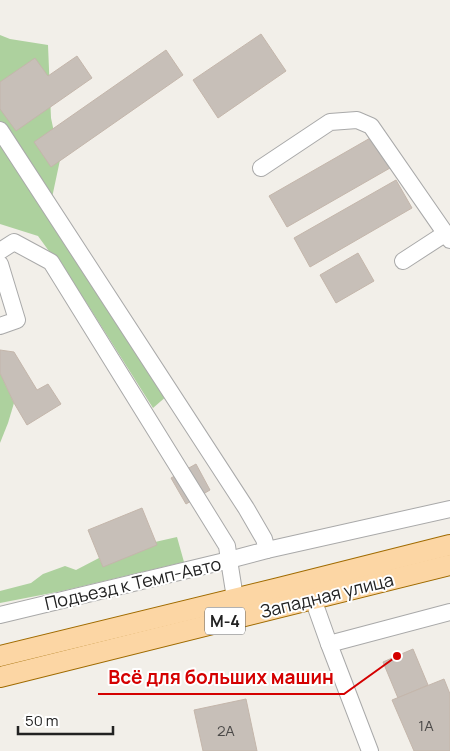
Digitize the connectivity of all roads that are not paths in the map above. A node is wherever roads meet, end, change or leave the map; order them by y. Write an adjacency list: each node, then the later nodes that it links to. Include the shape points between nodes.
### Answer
1 (0, 130): 10 (street, via 246,508 264,538)
2 (261, 168): 3 (street, via 330,122 357,120 371,126)
3 (448, 237): 5 (street)
4 (0, 251): 11 (street, via 14,242 51,262 227,546)
5 (403, 261)
6 (0, 264): 7 (street, via 17,320)
7 (0, 326)
8 (450, 509): 10 (street)
9 (450, 545): 13 (main road, Западная улица / М-4)
10 (266, 550): 11 (street)
11 (228, 560): 13 (street, Подъезд к Темп-Авто); 16 (street, Подъезд к Темп-Авто)
12 (450, 565): 14 (main road, Западная улица / М-4)
13 (235, 598): 18 (main road, Западная улица / М-4)
14 (313, 599): 17 (street); 19 (main road, Западная улица / М-4)
15 (450, 612): 17 (street)
16 (0, 615)
17 (329, 644): 20 (street)
18 (0, 656)
19 (0, 677)
20 (364, 747)

